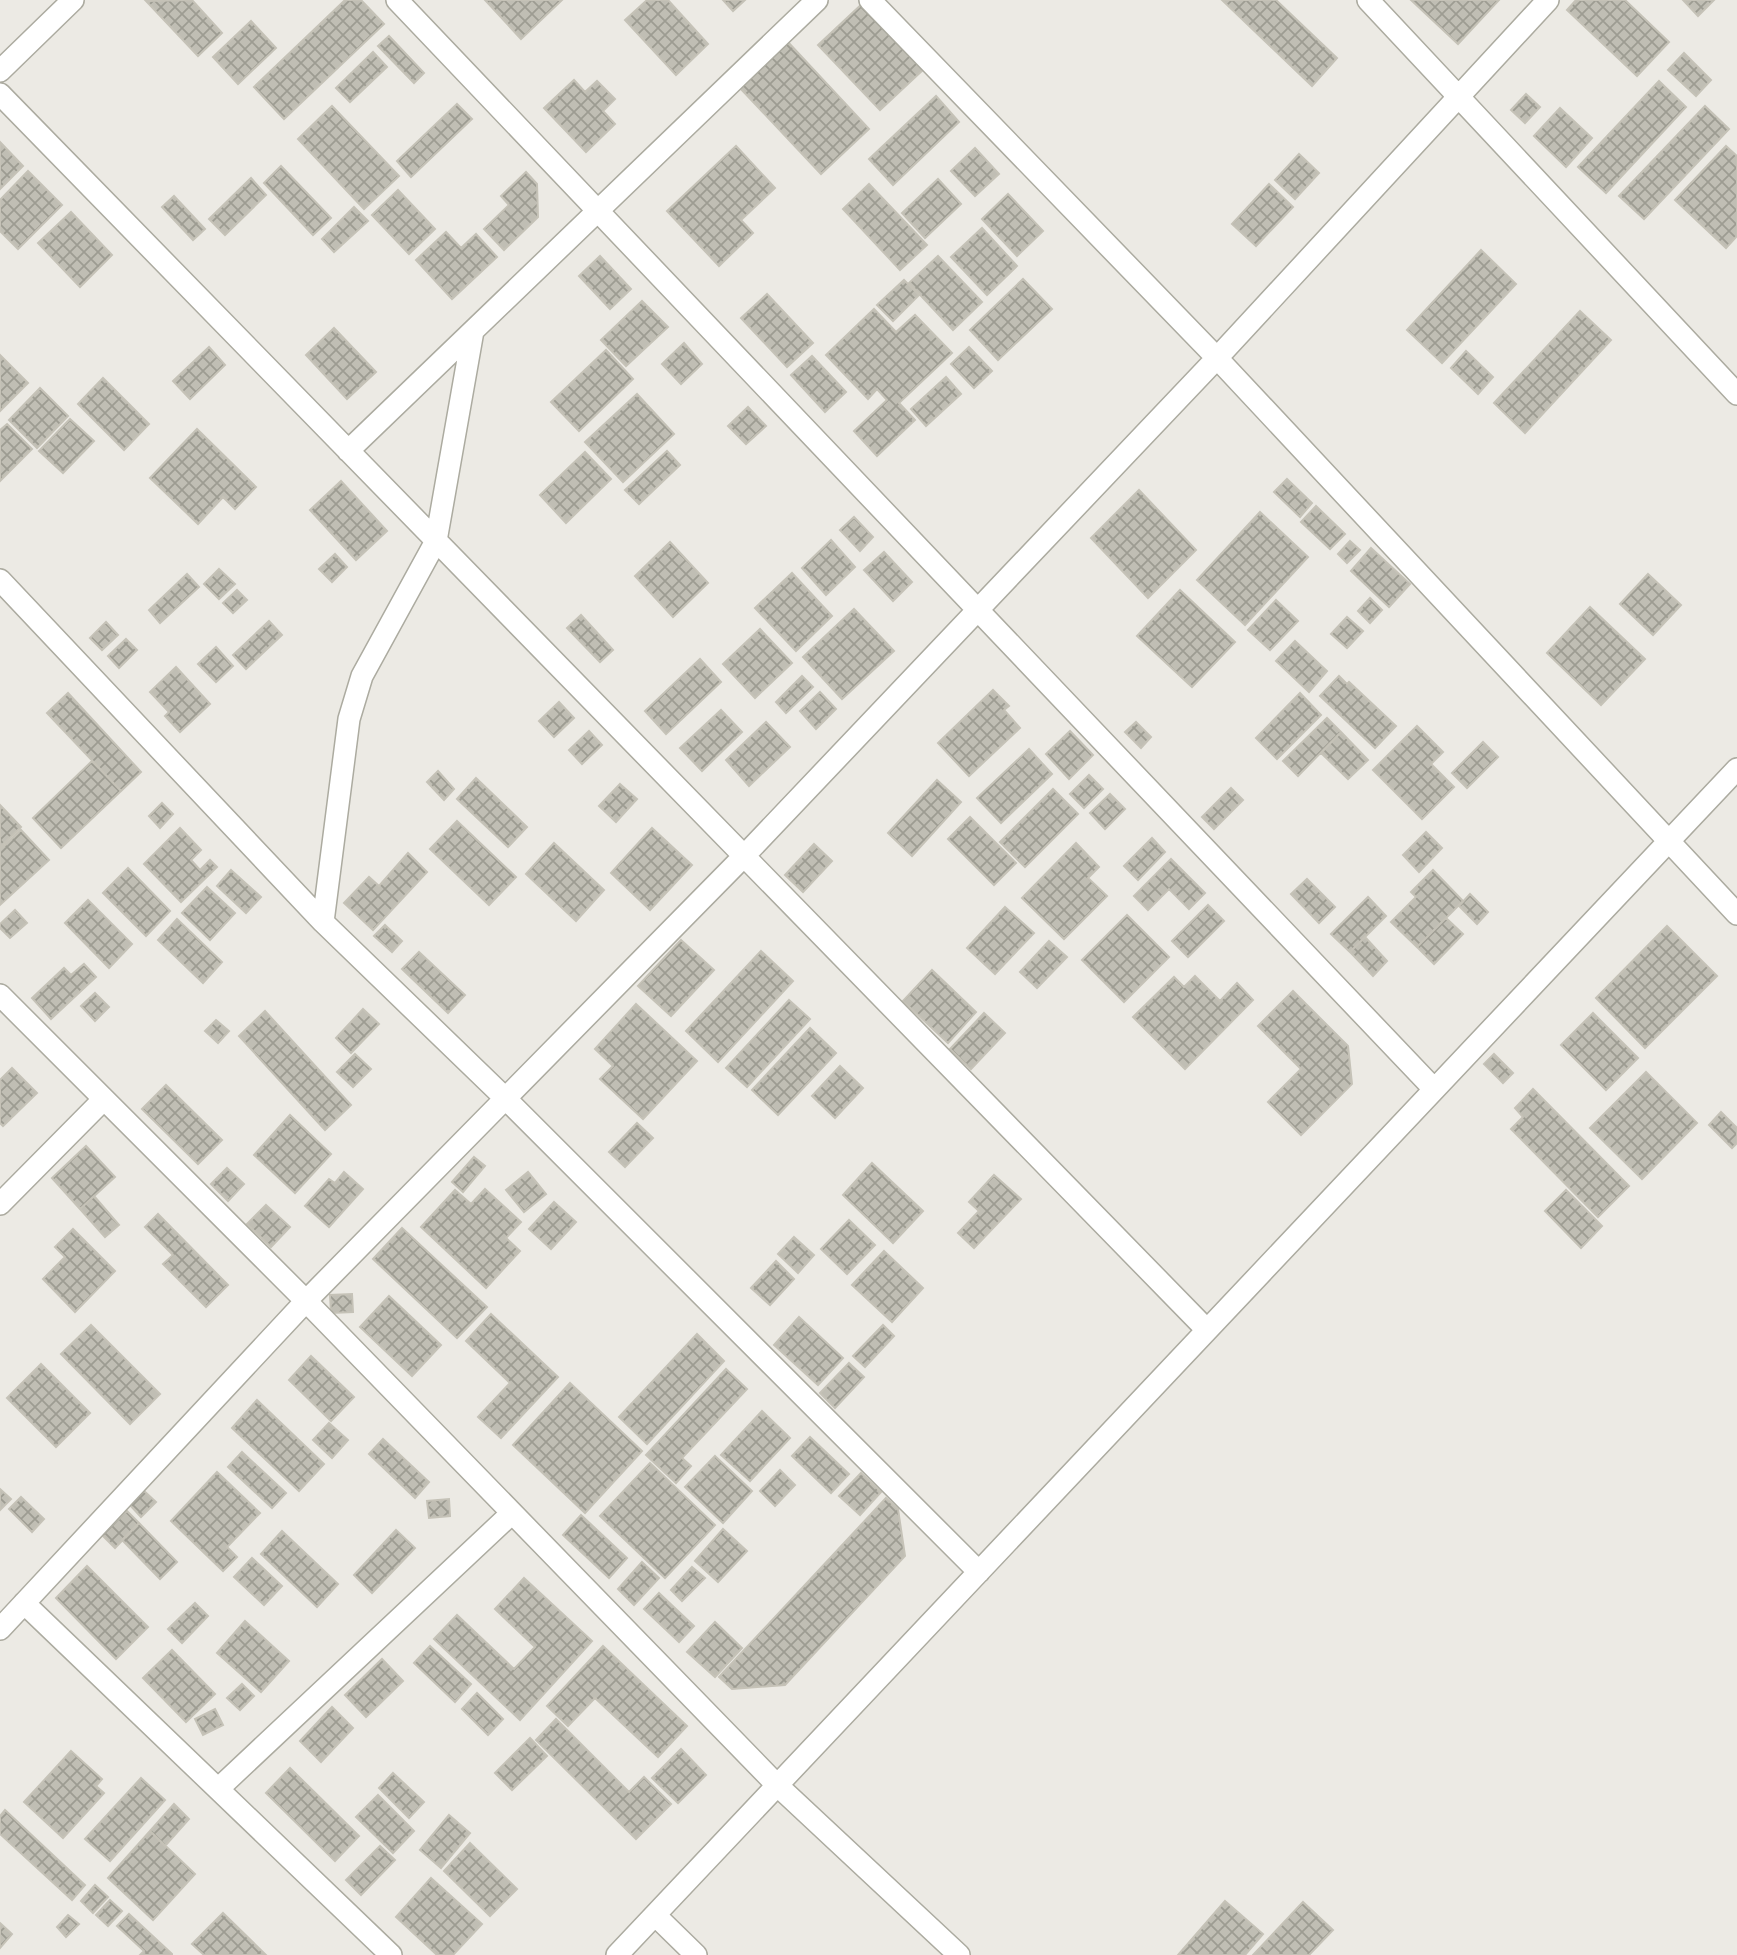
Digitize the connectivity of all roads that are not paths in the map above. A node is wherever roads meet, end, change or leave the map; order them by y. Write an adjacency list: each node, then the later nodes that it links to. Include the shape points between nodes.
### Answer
1 (73, 0): 7 (street)
2 (397, 0): 10 (street)
3 (817, 0): 10 (street)
4 (870, 0): 12 (street)
5 (1368, 0): 9 (street)
6 (1548, 0): 9 (street)
7 (0, 71)
8 (0, 94): 14 (street)
9 (1458, 96): 12 (street); 13 (street)
10 (597, 211): 11 (street); 17 (street)
11 (473, 331): 14 (street); 15 (street)
12 (1217, 358): 17 (street); 19 (street)
13 (1737, 394)
14 (348, 451): 15 (street)
15 (436, 541): 20 (street); 22 (street, via 362,676 349,719)
16 (0, 580): 22 (street)
17 (977, 609): 20 (street); 24 (street)
18 (1737, 769): 19 (street)
19 (1668, 841): 21 (street); 24 (street)
20 (744, 856): 26 (street); 29 (street)
21 (1737, 914)
22 (323, 922): 26 (street)
23 (0, 995): 25 (street)
24 (1434, 1089): 29 (street)
25 (103, 1100): 27 (street); 28 (street)
26 (507, 1100): 28 (street); 31 (street)
27 (0, 1204)
28 (306, 1301): 30 (street); 32 (street)
29 (1207, 1330): 31 (street)
30 (512, 1513): 34 (street); 35 (street)
31 (979, 1572): 34 (street)
32 (24, 1603): 33 (street); 35 (street)
33 (0, 1629)
34 (777, 1785): 36 (street); 40 (street)
35 (218, 1789): 37 (street)
36 (655, 1915): 38 (street); 39 (street)
37 (391, 1955)
38 (617, 1955)
39 (696, 1955)
40 (959, 1955)

